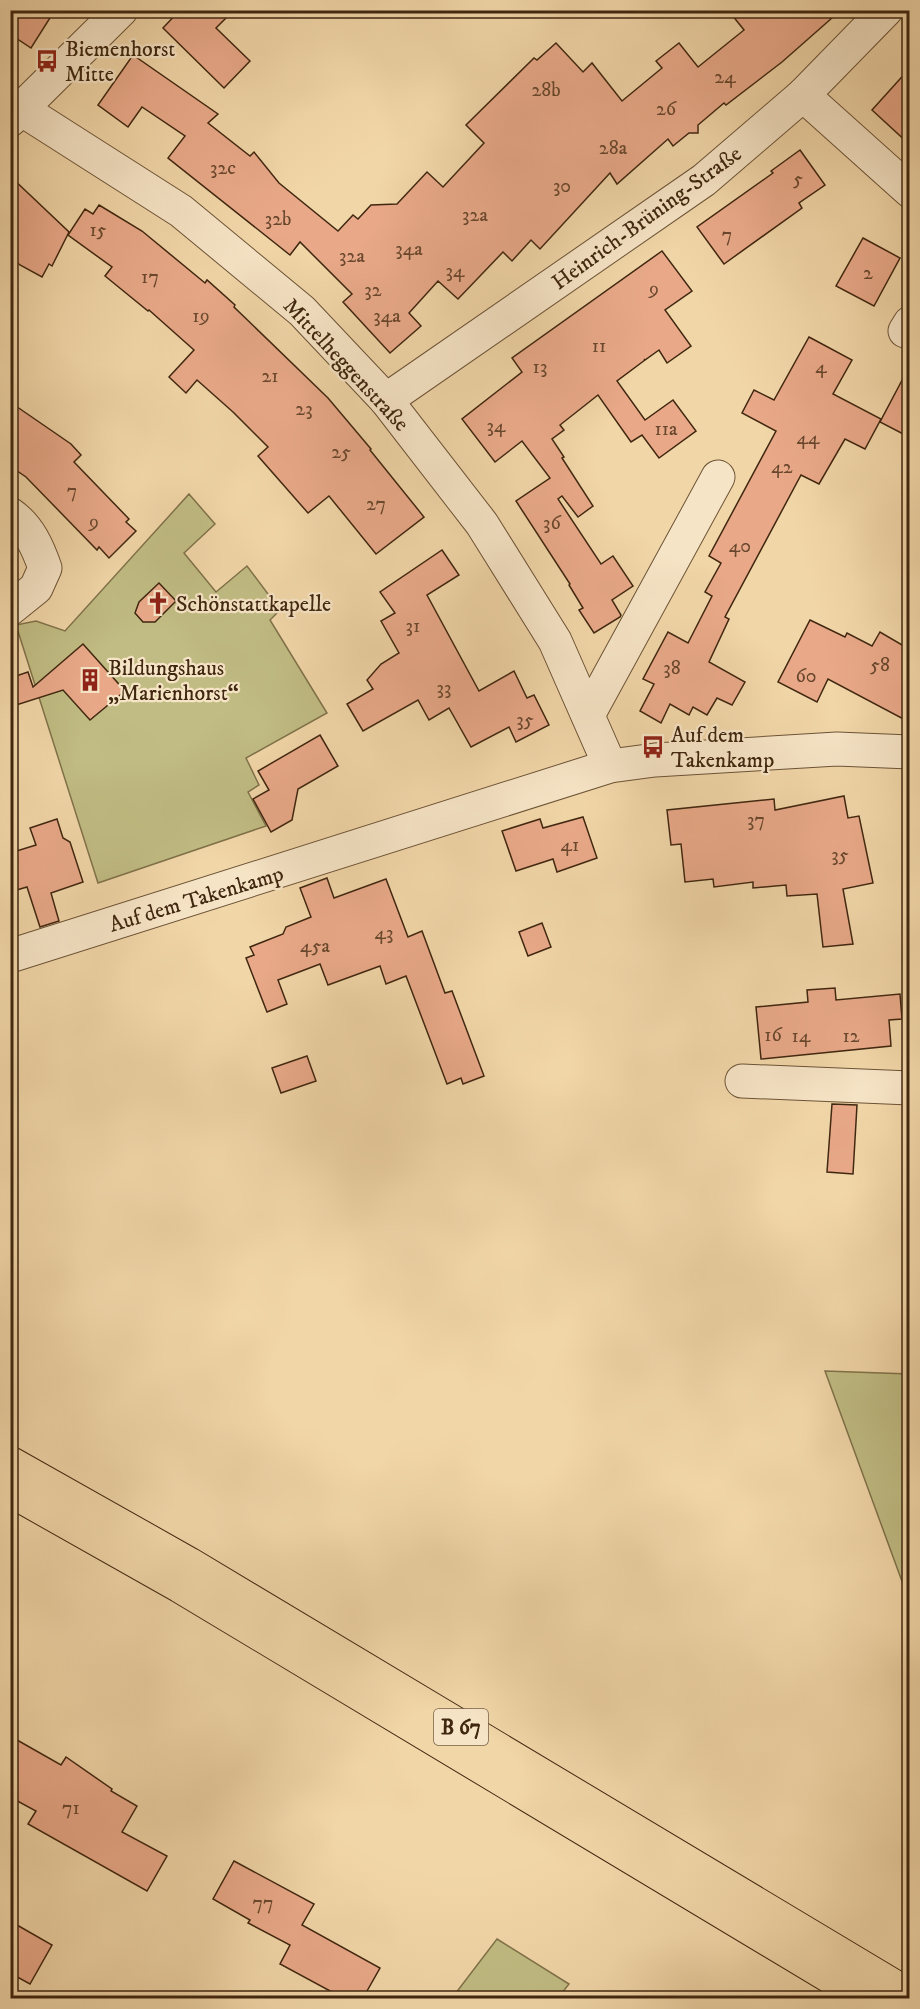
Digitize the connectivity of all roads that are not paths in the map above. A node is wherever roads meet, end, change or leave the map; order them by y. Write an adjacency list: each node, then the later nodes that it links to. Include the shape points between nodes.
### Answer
1 (122, 10): 4 (street)
2 (886, 10): 3 (street, Heinrich-Brüning-Straße)
3 (803, 95): 5 (street); 6 (street, Heinrich-Brüning-Straße, via 704,180)
4 (14, 110): 6 (street, Mittelheggenstraße, via 181,211 302,311)
5 (909, 191)
6 (386, 400): 10 (street, Mittelheggenstraße, via 482,524 555,641)
7 (718, 477): 10 (street)
8 (10, 514): 9 (street, via 36,544 45,568 36,588)
9 (10, 609)
10 (588, 715): 12 (street, Mittelheggenstraße)
11 (909, 752): 12 (street, Auf dem Takenkamp, via 837,749)
12 (610, 765): 13 (street, Auf dem Takenkamp)
13 (10, 956)
14 (742, 1081): 15 (street)
15 (909, 1088)
16 (10, 1463): 18 (highway, B 67, via 189,1564)
17 (10, 1490): 19 (highway, B 67, via 180,1586)
18 (909, 1996)
19 (866, 1998)

